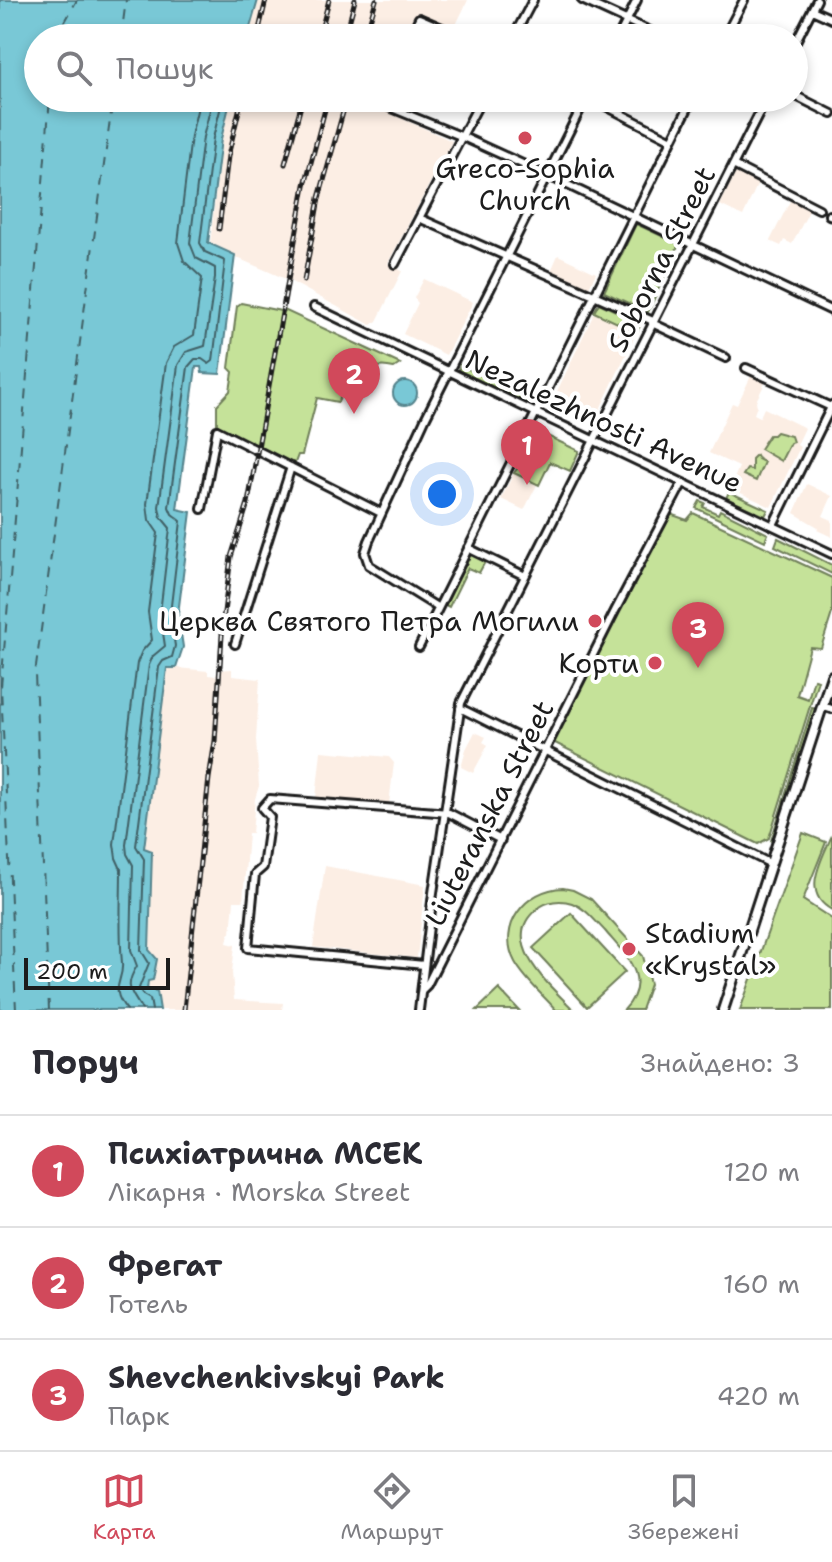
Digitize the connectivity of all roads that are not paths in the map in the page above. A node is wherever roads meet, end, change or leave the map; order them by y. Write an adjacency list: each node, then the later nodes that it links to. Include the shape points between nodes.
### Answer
1 (533, 0): 11 (street)
2 (582, 0): 8 (street)
3 (637, 0): 8 (street)
4 (744, 0): 14 (street)
5 (817, 0): 6 (street)
6 (812, 10): 7 (street); 15 (street)
7 (832, 19)
8 (627, 21): 12 (street); 13 (street)
9 (416, 24): 10 (street, via 419,18)
10 (433, 24)
11 (520, 24)
12 (625, 24)
13 (634, 24)
14 (731, 24)
15 (805, 24)
16 (808, 102): 23 (street)
17 (407, 112): 24 (street)
18 (475, 112): 24 (street)
19 (581, 112): 27 (street)
20 (616, 112): 25 (street)
21 (686, 112): 25 (street)
22 (760, 112): 26 (street, Soborna Street)
23 (832, 114)
24 (463, 137): 27 (street); 30 (street)
25 (672, 140): 29 (street)
26 (733, 165): 28 (street); 31 (street, Soborna Street)
27 (548, 176): 29 (street); 32 (street)
28 (819, 209)
29 (633, 215): 31 (street); 34 (street)
30 (419, 218): 32 (street); 33 (street)
31 (693, 243): 36 (street); 37 (street, Soborna Street)
32 (507, 255): 34 (street); 40 (street)
33 (395, 264)
34 (596, 294): 37 (street); 42 (street)
35 (314, 307): 40 (street, Nezalezhnosti Avenue)
36 (832, 311)
37 (653, 322): 38 (street); 43 (street, Soborna Street)
38 (726, 358)
39 (746, 368): 41 (street)
40 (449, 371): 42 (street, Nezalezhnosti Avenue); 47 (street)
41 (832, 406): 48 (street)
42 (536, 413): 43 (street, Nezalezhnosti Avenue); 49 (street)
43 (594, 440): 45 (street, Nezalezhnosti Avenue); 51 (street, Soborna Street)
44 (291, 467): 46 (street, via 217,430); 47 (street); 53 (street)
45 (682, 484): 48 (street, Nezalezhnosti Avenue); 58 (street, Liuteranska Street)
46 (202, 509)
47 (381, 513): 52 (street, via 365,553 369,565)
48 (773, 525): 50 (street, Nezalezhnosti Avenue)
49 (468, 548): 51 (street); 52 (street)
50 (832, 554)
51 (525, 576): 56 (street, Soborna Street)
52 (437, 607): 54 (street)
53 (235, 644)
54 (419, 647)
55 (832, 676): 57 (main road)
56 (460, 708): 58 (street); 59 (street, Soborna Street)
57 (828, 708): 61 (main road)
58 (545, 750): 60 (street, Liuteranska Street); 61 (street)
59 (445, 813): 60 (street); 62 (street, Soborna Street); 62 (street, via 270,799 262,808 270,817 263,867 255,874 248,948)
60 (501, 840): 63 (street, Liuteranska Street)
61 (772, 865): 65 (main road)
62 (424, 965): 63 (street, Soborna Street)
63 (422, 990): 64 (street, Soborna Street)
64 (419, 1010)
65 (723, 1010)

